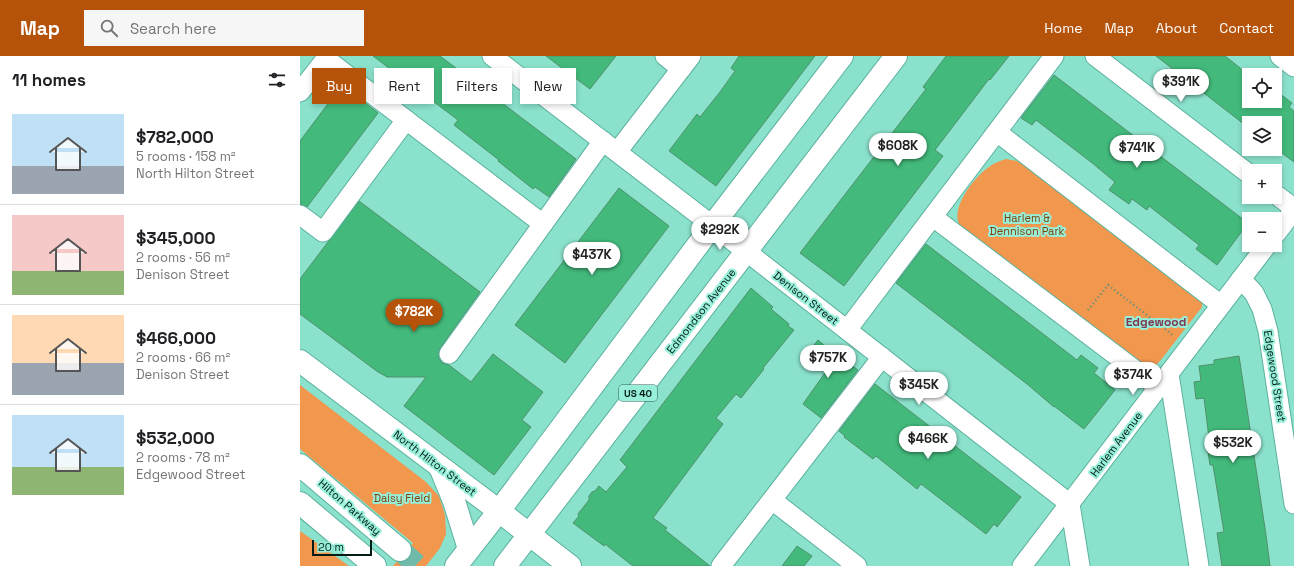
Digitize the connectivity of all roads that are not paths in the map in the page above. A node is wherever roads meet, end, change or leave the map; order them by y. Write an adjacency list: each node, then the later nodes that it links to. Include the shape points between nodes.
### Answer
1 (492, 56): 14 (street, Denison Street)
2 (665, 56): 9 (street)
3 (842, 56): 22 (main road)
4 (896, 56): 23 (main road, Edmondson Avenue / US 40)
5 (1054, 56): 13 (street)
6 (1094, 56): 15 (street)
7 (1280, 56): 10 (street)
8 (327, 57): 11 (street); 12 (street)
9 (686, 62): 14 (street)
10 (1294, 67)
11 (300, 92)
12 (406, 120): 18 (street, via 323,232); 20 (street)
13 (997, 132): 19 (street); 26 (street)
14 (610, 147): 20 (street); 22 (street, Denison Street)
15 (1242, 169)
16 (1282, 200): 17 (street)
17 (1294, 209): 21 (street)
18 (300, 215)
19 (933, 217): 27 (street); 31 (street)
20 (543, 224): 28 (street)
21 (1282, 225)
22 (712, 226): 23 (street, Denison Street); 38 (main road)
23 (747, 252): 27 (street, Denison Street); 41 (main road, Edmondson Avenue / US 40)
24 (1262, 252): 25 (street, Harlem Avenue)
25 (1241, 279): 26 (street, Harlem Avenue); 34 (street, Edgewood Street, via 1254,293 1268,331)
26 (1221, 306): 31 (street, Harlem Avenue)
27 (847, 330): 29 (street, Denison Street)
28 (449, 354)
29 (882, 357): 35 (street); 37 (street, Denison Street)
30 (300, 362): 33 (main road, North Hilton Street)
31 (1164, 381): 37 (street, Harlem Avenue); 51 (street)
32 (300, 465): 42 (main road, Hilton Parkway)
33 (439, 466): 38 (main road, North Hilton Street); 43 (main road, via 454,501)
34 (1293, 492)
35 (772, 500): 47 (street); 48 (street)
36 (300, 503): 40 (main road)
37 (1070, 504): 49 (street, Harlem Avenue); 50 (street)
38 (499, 511): 41 (main road, North Hilton Street); 43 (main road)
39 (300, 517): 40 (main road)
40 (336, 534): 44 (main road)
41 (529, 534): 45 (main road, Edmondson Avenue / US 40); 46 (main road, North Hilton Street)
42 (400, 550)
43 (461, 560)
44 (375, 566)
45 (505, 566)
46 (570, 566)
47 (721, 566)
48 (857, 566)
49 (1022, 566)
50 (1080, 566)
51 (1199, 566)

